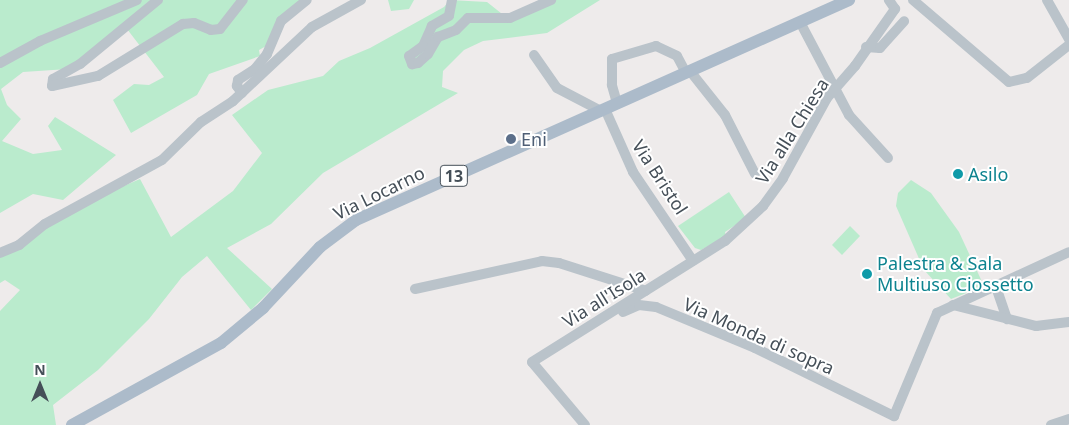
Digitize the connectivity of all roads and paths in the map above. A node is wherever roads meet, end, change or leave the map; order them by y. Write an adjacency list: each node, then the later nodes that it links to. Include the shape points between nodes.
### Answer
1 (137, 0): 18 (street, via 40,41)
2 (158, 0): 3 (street, via 80,64 53,79 52,86 98,76 183,24 194,23 217,30 226,24)
3 (243, 0)
4 (307, 0): 21 (street, via 281,21 267,54 255,69 238,80 237,86)
5 (361, 0): 21 (street, via 312,27)
6 (452, 0): 7 (street, via 449,16 432,26 423,46 409,56 412,64 428,54 438,37 456,30 468,18 516,17)
7 (551, 0)
8 (849, 0): 13 (main road, Via Locarno / 13)
9 (914, 0): 11 (street); 15 (street, via 1008,82 1027,78)
10 (1047, 0): 14 (street)
11 (892, 4): 16 (street, Via alla Chiesa)
12 (904, 21): 16 (street, via 880,48)
13 (800, 22): 19 (main road, Via Locarno / 13); 20 (street)
14 (1069, 38)
15 (1069, 45)
16 (866, 47): 20 (street, Via alla Chiesa)
17 (534, 55): 22 (street, via 557,88)
18 (0, 63)
19 (688, 72): 22 (main road, Via Locarno / 13); 22 (street, Via Bristol, via 677,56 656,46 612,59); 24 (street, via 725,114)
20 (834, 90): 23 (street, via 854,121); 27 (street, Via alla Chiesa, via 763,206 730,238)
21 (242, 93): 26 (street, via 201,122 162,160 45,224 19,245)
22 (608, 108): 27 (street, Via Bristol, via 633,172); 36 (main road, Via Locarno / 13, via 349,225 316,250 263,308 221,342)
23 (888, 158)
24 (755, 174)
25 (1069, 252): 28 (street)
26 (0, 253)
27 (693, 261): 30 (street, Via all'Isola)
28 (996, 287): 31 (street); 33 (street)
29 (415, 289): 30 (street, via 542,261 559,263)
30 (646, 291): 32 (street, Via all'Isola)
31 (952, 305): 32 (street, Via Monda di sopra, via 935,316 894,416 755,348 652,306 635,306 614,316); 33 (street)
32 (610, 313): 37 (street, Via all'Isola, via 532,362)
33 (1007, 319): 34 (street, via 1036,326)
34 (1069, 322)
35 (1069, 419): 38 (street)
36 (72, 425)
37 (585, 425)
38 (1051, 425)

